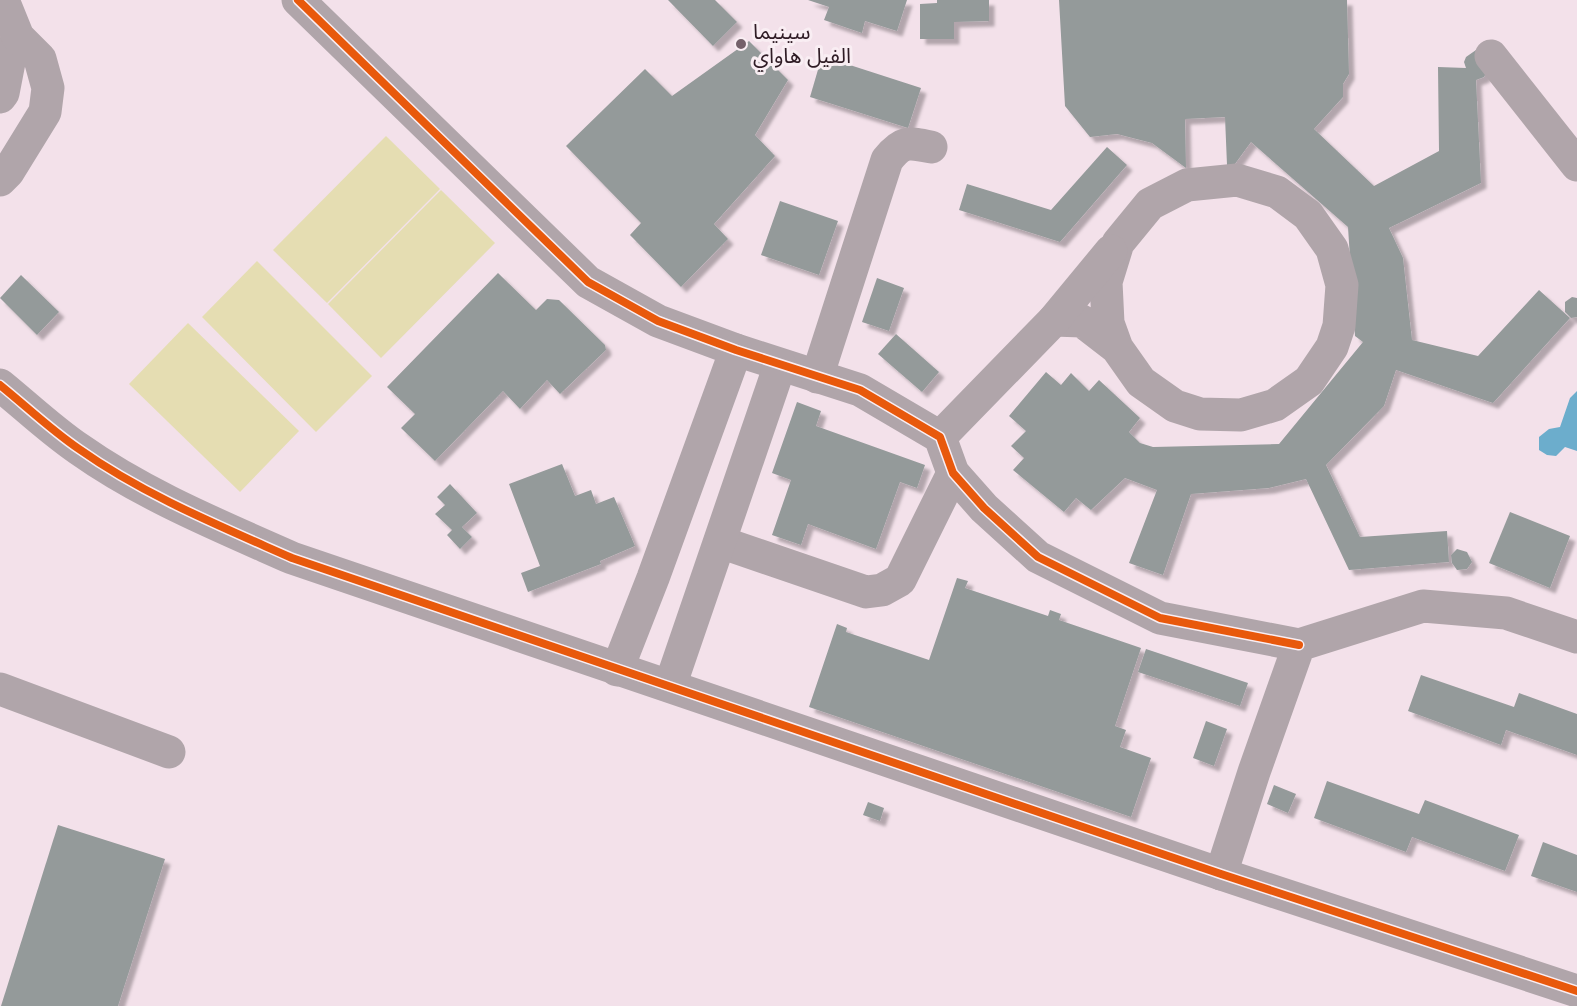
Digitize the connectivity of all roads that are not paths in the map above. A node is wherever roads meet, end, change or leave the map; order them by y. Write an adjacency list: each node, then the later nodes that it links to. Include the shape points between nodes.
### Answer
1 (298, 0): 12 (street, via 588,282 658,321)
2 (8, 1): 3 (street)
3 (18, 37): 5 (street); 8 (street, via 40,59 48,88 45,112)
4 (1491, 56): 7 (street)
5 (0, 97)
6 (931, 147): 14 (street, via 910,142 896,148 886,160)
7 (1577, 165)
8 (0, 180)
9 (1118, 243): 10 (street); 11 (street, via 1106,282 1108,323); 11 (street, via 1150,204 1187,185 1237,180 1276,192 1308,215 1332,249 1342,285 1339,326 1332,347 1309,381 1275,405 1241,415 1200,414 1175,406 1141,382)
10 (1054, 320): 11 (street, via 1082,321); 16 (street)
11 (1117, 348)
12 (736, 350): 13 (street); 21 (street)
13 (780, 365): 14 (street); 18 (street)
14 (818, 377): 16 (street, via 860,390)
15 (0, 385): 21 (street, via 78,449 204,519 292,558)
16 (940, 437): 17 (street)
17 (953, 473): 18 (street, via 900,580 882,590 866,592); 20 (street, via 984,508 1038,557 1160,618)
18 (720, 542): 22 (street)
19 (1577, 637): 20 (street, via 1506,613 1423,606)
20 (1299, 645): 25 (street)
21 (617, 670): 22 (street)
22 (670, 686): 25 (street)
23 (0, 688): 24 (street)
24 (169, 752)
25 (1221, 874): 26 (street)
26 (1577, 991)

